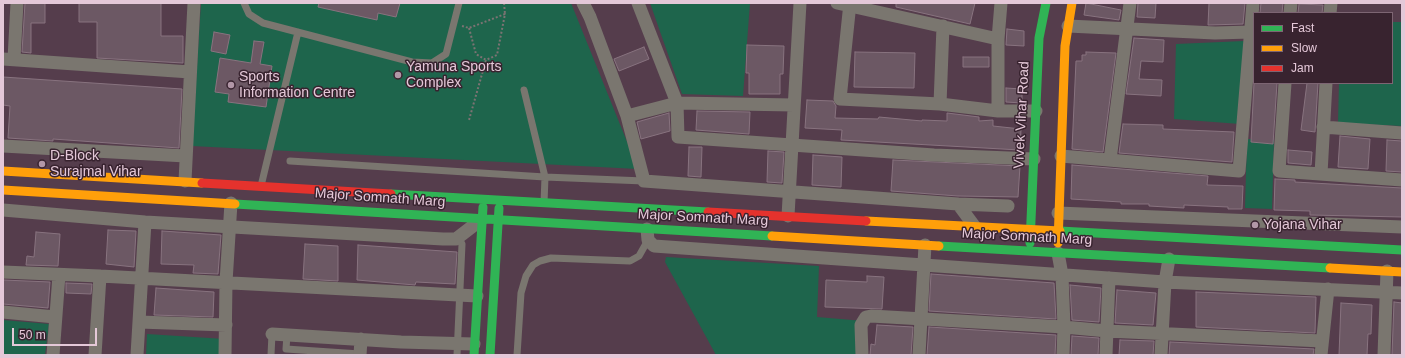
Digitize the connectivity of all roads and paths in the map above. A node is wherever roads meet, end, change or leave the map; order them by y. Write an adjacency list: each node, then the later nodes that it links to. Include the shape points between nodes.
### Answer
1 (17, 3): 25 (street)
2 (194, 3): 27 (street)
3 (244, 3): 22 (lane, via 249,14 263,23)
4 (459, 3): 17 (lane)
5 (504, 3): 16 (path)
6 (583, 3): 36 (street)
7 (638, 3): 31 (street)
8 (800, 3): 33 (street)
9 (837, 3): 15 (street)
10 (1001, 3): 24 (street)
11 (1046, 3): 35 (main road, Vivek Vihar Road, via 1039,38)
12 (1072, 3): 19 (main road)
13 (1130, 3): 21 (street)
14 (1253, 3): 23 (street)
15 (850, 4): 18 (street); 32 (street, via 840,99)
16 (504, 14): 20 (path); 26 (path, via 497,55)
17 (454, 24): 20 (path); 22 (lane, via 446,54 432,63 412,62)
18 (943, 26): 24 (street); 32 (street)
19 (1068, 26): 21 (street); 43 (main road)
20 (469, 28): 26 (path, via 476,54)
21 (1126, 28): 23 (street, via 1214,33); 45 (street)
22 (298, 32): 53 (lane)
23 (1251, 32): 45 (street, via 1239,171)
24 (998, 39): 34 (street)
25 (8, 59): 27 (street)
26 (486, 60): 37 (path)
27 (190, 72): 42 (street)
28 (1285, 84): 48 (street, via 1279,171)
29 (1326, 84): 38 (street)
30 (524, 90): 49 (lane)
31 (677, 103): 33 (street); 36 (street); 40 (street, via 678,137)
32 (940, 104): 34 (street)
33 (794, 105): 40 (street)
34 (998, 111): 35 (street)
35 (1036, 111): 44 (main road, Vivek Vihar Road)
36 (627, 116): 52 (street)
37 (469, 120)
38 (1323, 127): 39 (street); 48 (street)
39 (1402, 132)
40 (792, 145): 44 (street); 55 (street)
41 (3, 146): 42 (street)
42 (186, 156): 51 (street)
43 (1061, 156): 45 (street); 64 (main road)
44 (1034, 159): 73 (main road, Vivek Vihar Road)
45 (1110, 160)
46 (290, 161): 49 (lane)
47 (3, 171): 51 (main road, Major Somnath Marg)
48 (1321, 174): 50 (street)
49 (545, 178): 52 (lane); 59 (lane)
50 (1402, 180)
51 (185, 181): 53 (main road, Major Somnath Marg)
52 (644, 181): 55 (street)
53 (261, 186): 56 (main road, Major Somnath Marg); 61 (main road)
54 (3, 190): 58 (main road, Major Somnath Marg)
55 (789, 192): 60 (street); 65 (street)
56 (483, 199): 57 (main road, Major Somnath Marg); 67 (main road)
57 (500, 200): 59 (main road, Major Somnath Marg); 68 (main road)
58 (232, 203): 61 (main road, Major Somnath Marg); 70 (street)
59 (544, 203): 65 (main road, Major Somnath Marg)
60 (958, 204): 62 (street); 71 (street)
61 (261, 205): 67 (main road, Major Somnath Marg)
62 (1008, 206)
63 (3, 210): 69 (street)
64 (1058, 213): 66 (street); 74 (main road)
65 (788, 216): 71 (main road, Major Somnath Marg)
66 (1139, 217): 72 (street); 76 (street)
67 (482, 219): 68 (main road, Major Somnath Marg); 77 (street); 98 (main road)
68 (499, 220): 75 (main road, Major Somnath Marg); 104 (main road)
69 (145, 222): 70 (street); 90 (street)
70 (230, 227): 77 (street, via 443,239); 92 (street)
71 (975, 227): 73 (main road, Major Somnath Marg)
72 (1402, 227)
73 (1031, 230): 74 (main road, Major Somnath Marg); 80 (main road, Vivek Vihar Road)
74 (1058, 231): 76 (main road, Major Somnath Marg); 81 (main road)
75 (648, 235): 78 (main road, Major Somnath Marg); 83 (street, via 654,246); 124 (lane, via 639,256 630,261 551,258 533,265 526,276 522,293)
76 (1138, 236): 79 (main road, Major Somnath Marg)
77 (458, 237): 97 (lane, via 462,244)
78 (925, 245): 80 (main road, Major Somnath Marg); 83 (street)
79 (1402, 250)
80 (1030, 251): 81 (main road, Major Somnath Marg)
81 (1058, 253): 82 (main road, Major Somnath Marg); 88 (street)
82 (1168, 259): 84 (main road, Major Somnath Marg); 93 (street)
83 (924, 265): 88 (street); 101 (street)
84 (1387, 271): 86 (main road, Major Somnath Marg); 95 (street)
85 (3, 272): 87 (street)
86 (1402, 272)
87 (59, 275): 89 (street); 100 (street)
88 (1062, 275): 91 (street); 105 (street)
89 (100, 276): 90 (street); 118 (street)
90 (143, 278): 92 (street); 102 (street)
91 (1109, 278): 93 (street); 106 (street)
92 (226, 282): 97 (street); 103 (street)
93 (1165, 282): 94 (street); 108 (street)
94 (1328, 289): 95 (street); 111 (street)
95 (1387, 292): 96 (street); 131 (street)
96 (1402, 293)
97 (460, 295): 98 (street); 113 (lane)
98 (477, 296): 114 (main road)
99 (3, 312): 100 (street)
100 (55, 317): 117 (street)
101 (920, 319): 105 (street); 125 (street, via 866,317 861,325); 126 (street)
102 (139, 322): 103 (street); 119 (street)
103 (226, 325): 120 (street)
104 (492, 327): 122 (main road); 123 (lane, via 498,338)
105 (1064, 327): 106 (street); 127 (street)
106 (1107, 331): 108 (street); 128 (street)
107 (272, 334): 109 (street); 121 (lane)
108 (1163, 334): 111 (street); 129 (street)
109 (287, 335): 110 (street); 115 (lane, via 286,349)
110 (361, 339): 112 (street); 116 (street)
111 (1322, 341): 130 (street)
112 (401, 349): 113 (street)
113 (458, 349): 114 (street)
114 (474, 350)
115 (344, 354): 116 (lane)
116 (360, 354)
117 (53, 355)
118 (95, 355)
119 (137, 355)
120 (225, 355)
121 (271, 355)
122 (490, 355)
123 (497, 355)
124 (517, 355)
125 (862, 355)
126 (919, 355)
127 (1063, 355)
128 (1106, 355)
129 (1161, 355)
130 (1321, 355)
131 (1384, 355)

